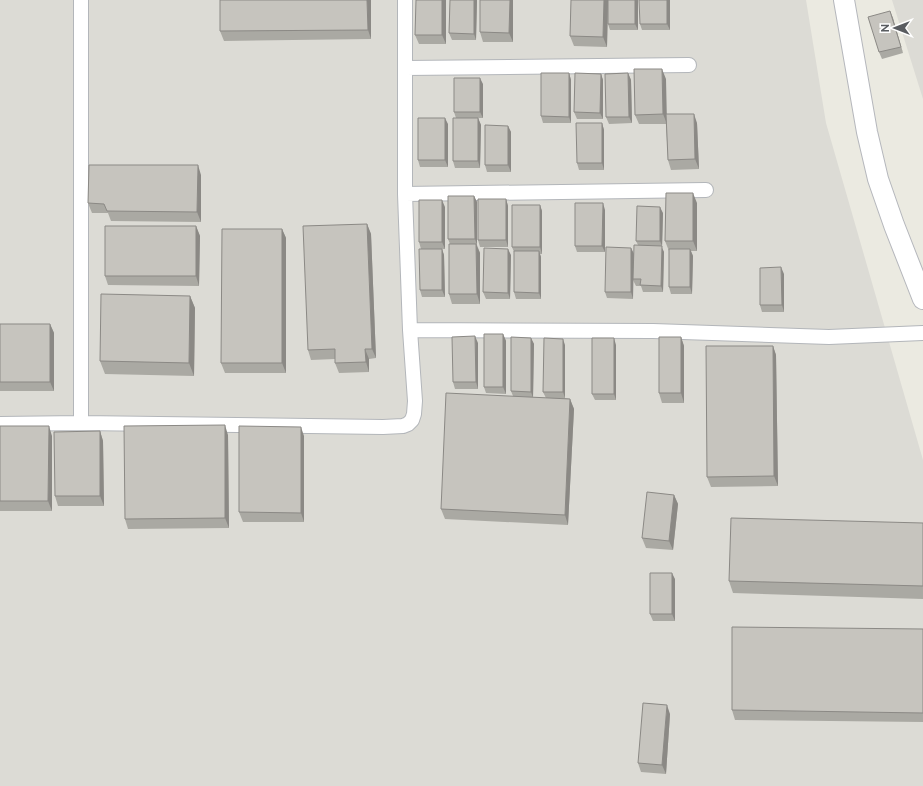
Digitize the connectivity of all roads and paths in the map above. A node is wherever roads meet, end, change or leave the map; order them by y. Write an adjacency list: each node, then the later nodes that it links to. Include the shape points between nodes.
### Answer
1 (81, 0): 11 (street)
2 (405, 0): 5 (street)
3 (844, 0): 8 (street, via 867,132 878,179)
4 (689, 65): 5 (street)
5 (405, 68): 7 (street)
6 (706, 190): 7 (street)
7 (405, 194): 9 (street)
8 (923, 298)
9 (410, 330): 10 (street, via 653,331 829,337); 11 (street, via 415,401 412,420 403,426)
10 (923, 333)
11 (81, 423): 12 (street)
12 (0, 424)

